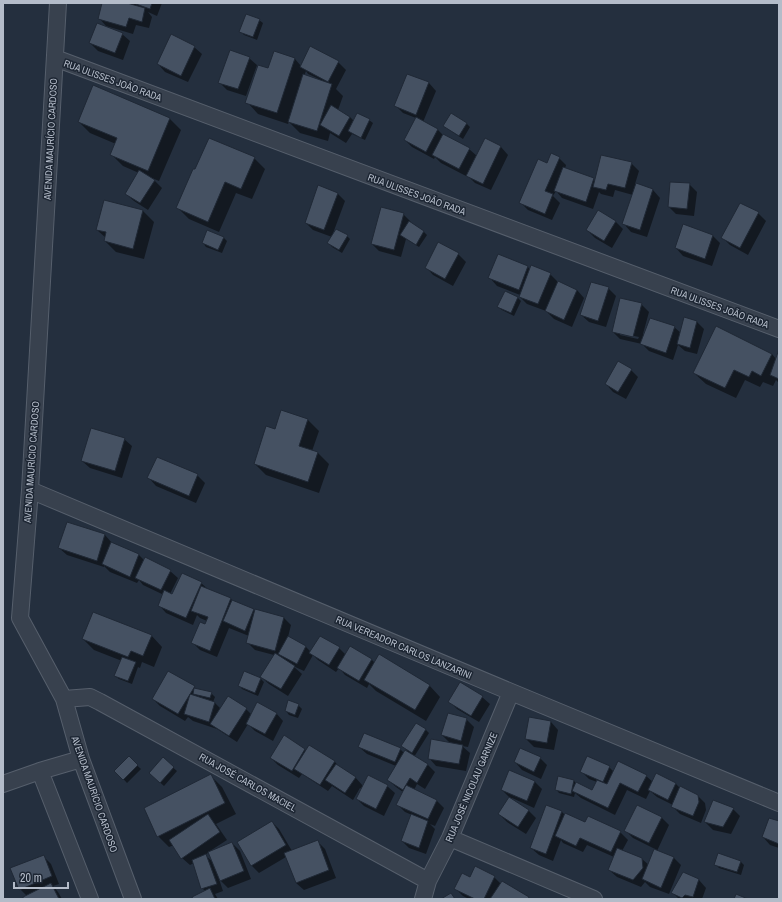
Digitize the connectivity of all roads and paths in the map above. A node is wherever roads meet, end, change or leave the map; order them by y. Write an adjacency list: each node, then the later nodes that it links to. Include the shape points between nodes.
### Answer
1 (58, 3): 2 (street, AVENIDA MAURÍCIO CARDOSO)
2 (54, 58): 3 (street, RUA ULISSES JOÃO RADA); 4 (street, AVENIDA MAURÍCIO CARDOSO)
3 (779, 329)
4 (30, 490): 5 (street, RUA VEREADOR CARLOS LANZARINI); 6 (street, AVENIDA MAURÍCIO CARDOSO, via 20,618)
5 (511, 692): 10 (street, RUA VEREADOR CARLOS LANZARINI); 11 (street, RUA JOSÉ NICOLAU GARNIZE)
6 (64, 700): 7 (street, AVENIDA MAURÍCIO CARDOSO); 12 (street, RUA JOSÉ CARLOS MACIEL, via 90,697)
7 (81, 759): 8 (street); 14 (street, AVENIDA MAURÍCIO CARDOSO)
8 (40, 771): 9 (street); 13 (street)
9 (3, 784)
10 (779, 803)
11 (450, 838): 12 (street, RUA JOSÉ NICOLAU GARNIZE); 16 (street)
12 (428, 881): 15 (street, RUA JOSÉ NICOLAU GARNIZE)
13 (90, 899)
14 (133, 899)
15 (423, 899)
16 (594, 899)

